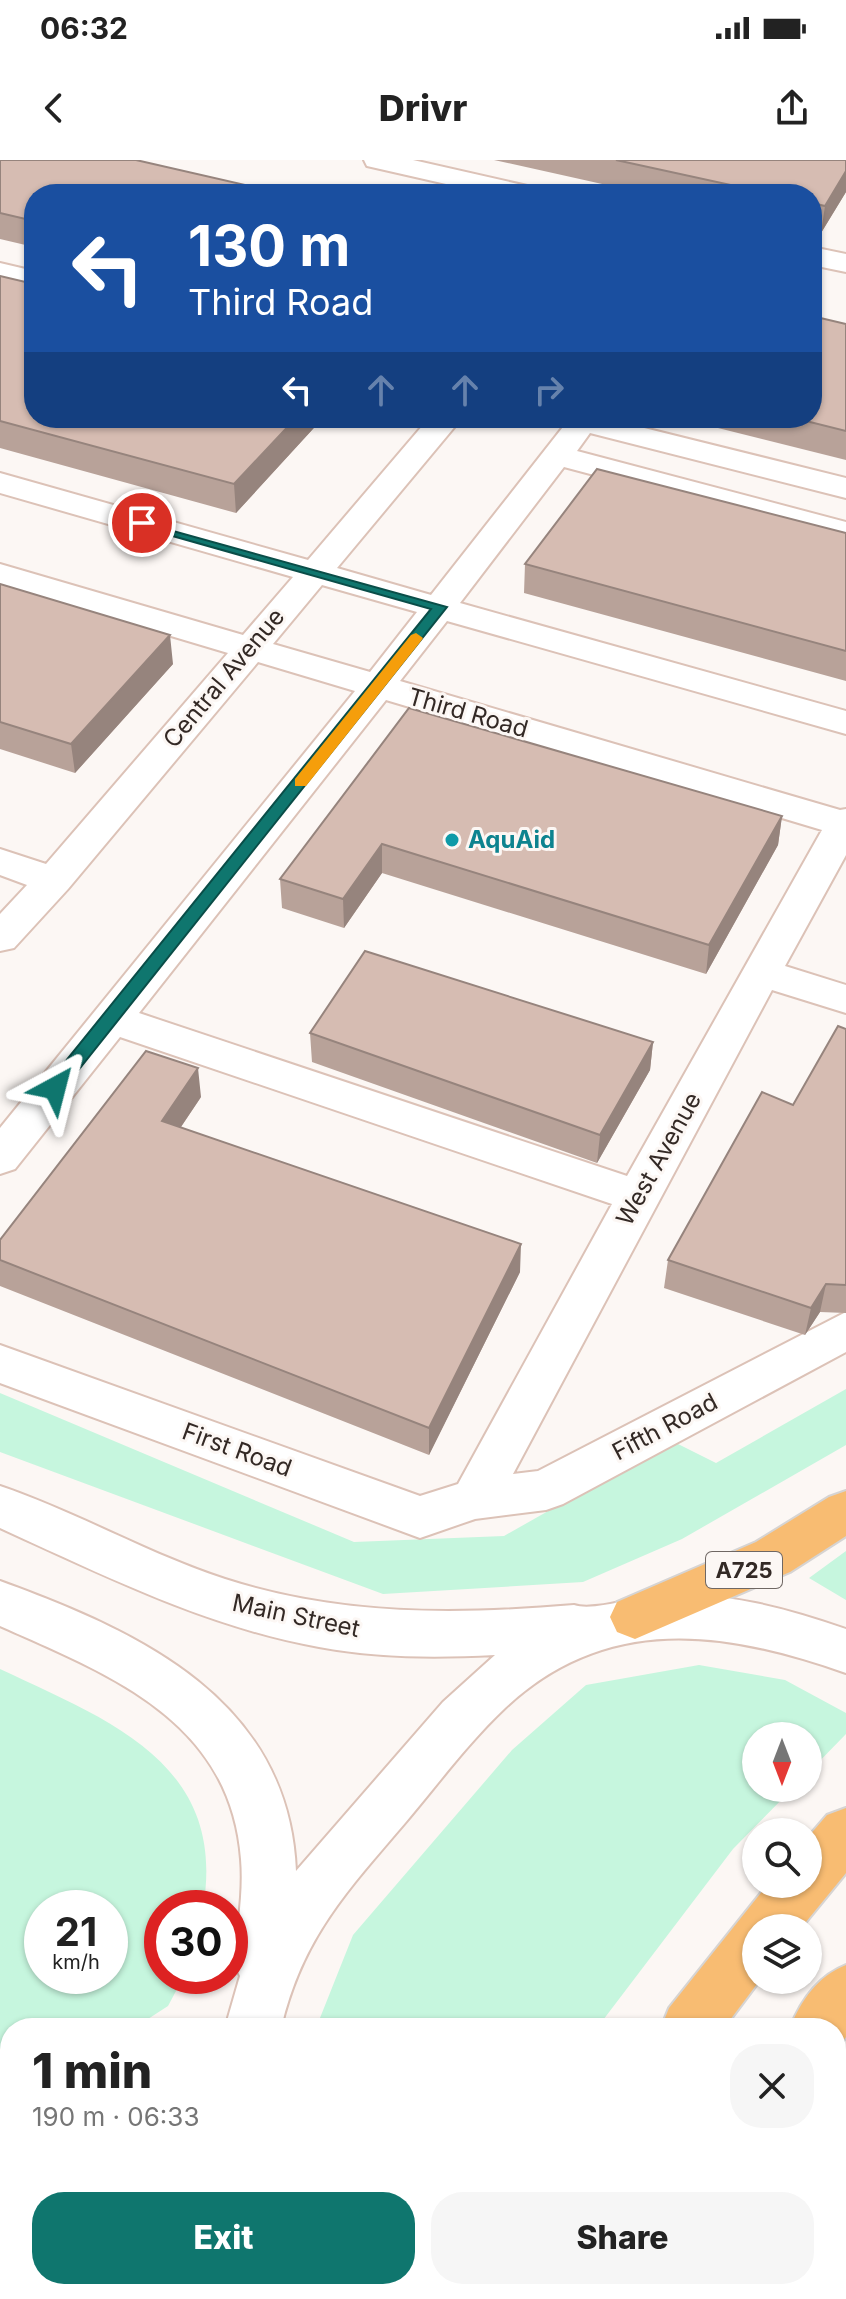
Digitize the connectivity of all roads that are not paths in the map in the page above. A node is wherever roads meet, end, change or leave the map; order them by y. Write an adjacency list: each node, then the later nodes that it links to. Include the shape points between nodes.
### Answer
1 (377, 160): 2 (street)
2 (482, 184)
3 (0, 272): 4 (street)
4 (24, 278)
5 (437, 428): 12 (street, Central Avenue)
6 (578, 428): 8 (street)
7 (616, 428): 10 (street)
8 (556, 455): 11 (street); 14 (street)
9 (0, 483): 12 (street)
10 (846, 488)
11 (846, 532)
12 (313, 572): 14 (street); 15 (street, Central Avenue)
13 (0, 574): 15 (street, Third Road)
14 (440, 607): 16 (street); 17 (street)
15 (250, 648): 16 (street, Third Road); 20 (street, Central Avenue)
16 (378, 686): 18 (street, Third Road); 24 (street)
17 (846, 723)
18 (845, 822): 22 (street, West Avenue)
19 (0, 862): 20 (street)
20 (54, 880): 21 (street, Central Avenue)
21 (0, 938)
22 (762, 973): 23 (street); 26 (street, West Avenue)
23 (846, 999)
24 (109, 1018): 25 (street); 26 (street)
25 (0, 1158)
26 (638, 1196): 29 (street, West Avenue)
27 (846, 1330): 29 (street, Fifth Road, via 546,1490)
28 (0, 1364): 29 (street, First Road, via 420,1517)
29 (475, 1499)
30 (0, 1506): 33 (street, Main Street, via 214,1597 326,1625 422,1635)
31 (846, 1511): 33 (highway, A725, via 773,1557)
32 (0, 1603): 39 (street, via 152,1675 208,1717 239,1757 267,1849)
33 (622, 1620): 34 (street, Main Street, via 701,1614 745,1619); 39 (street, via 557,1644 522,1664 468,1712 324,1875 288,1925)
34 (846, 1651)
35 (791, 1898): 36 (highway)
36 (778, 1914)
37 (742, 1959): 40 (highway)
38 (846, 1992): 41 (highway)
39 (256, 2013)
40 (697, 2018)
41 (826, 2018)

